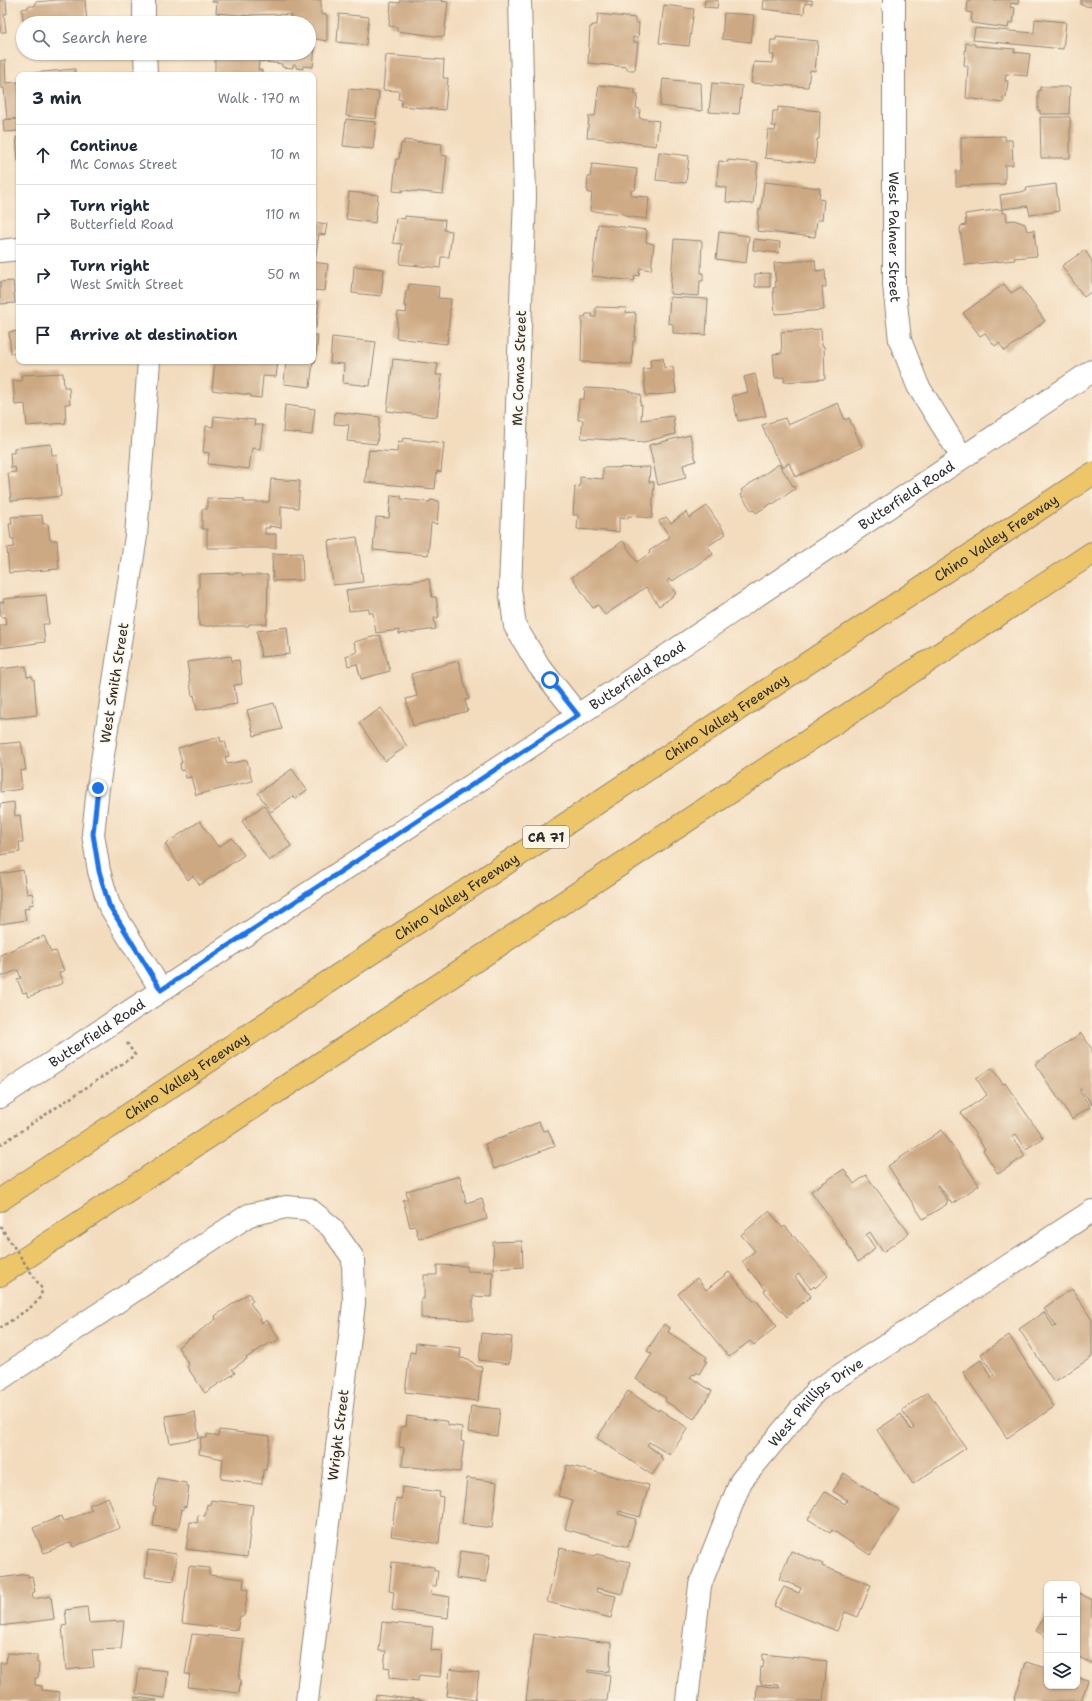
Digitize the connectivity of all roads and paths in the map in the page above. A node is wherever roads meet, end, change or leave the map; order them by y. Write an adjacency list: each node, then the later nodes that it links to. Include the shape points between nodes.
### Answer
1 (144, 0): 4 (street)
2 (520, 0): 14 (street, Mc Comas Street, via 525,197 510,589 515,626 539,666)
3 (894, 0): 11 (street, West Palmer Street, via 894,285 900,340 918,386)
4 (144, 16)
5 (145, 60): 6 (street)
6 (146, 72)
7 (16, 249): 8 (street)
8 (0, 251)
9 (149, 364): 15 (street, West Smith Street, via 136,536 93,834 99,871 109,905)
10 (1092, 371): 11 (street, Butterfield Road)
11 (962, 457): 14 (street, Butterfield Road)
12 (1092, 474): 19 (highway, Chino Valley Freeway / CA 71)
13 (1092, 553): 22 (highway)
14 (578, 715): 15 (street, Butterfield Road)
15 (161, 990): 17 (street, Butterfield Road)
16 (125, 1039): 18 (path, via 135,1055)
17 (0, 1097)
18 (0, 1145)
19 (0, 1200)
20 (1092, 1211): 26 (street, West Phillips Drive, via 816,1391 741,1481 700,1585)
21 (0, 1226): 23 (path, bridge, via 42,1289 41,1296 34,1305)
22 (0, 1274)
23 (0, 1328)
24 (0, 1379): 25 (street, Wright Street, via 249,1215 286,1207 309,1209 331,1226 353,1258 354,1303)
25 (307, 1701)
26 (687, 1701)

